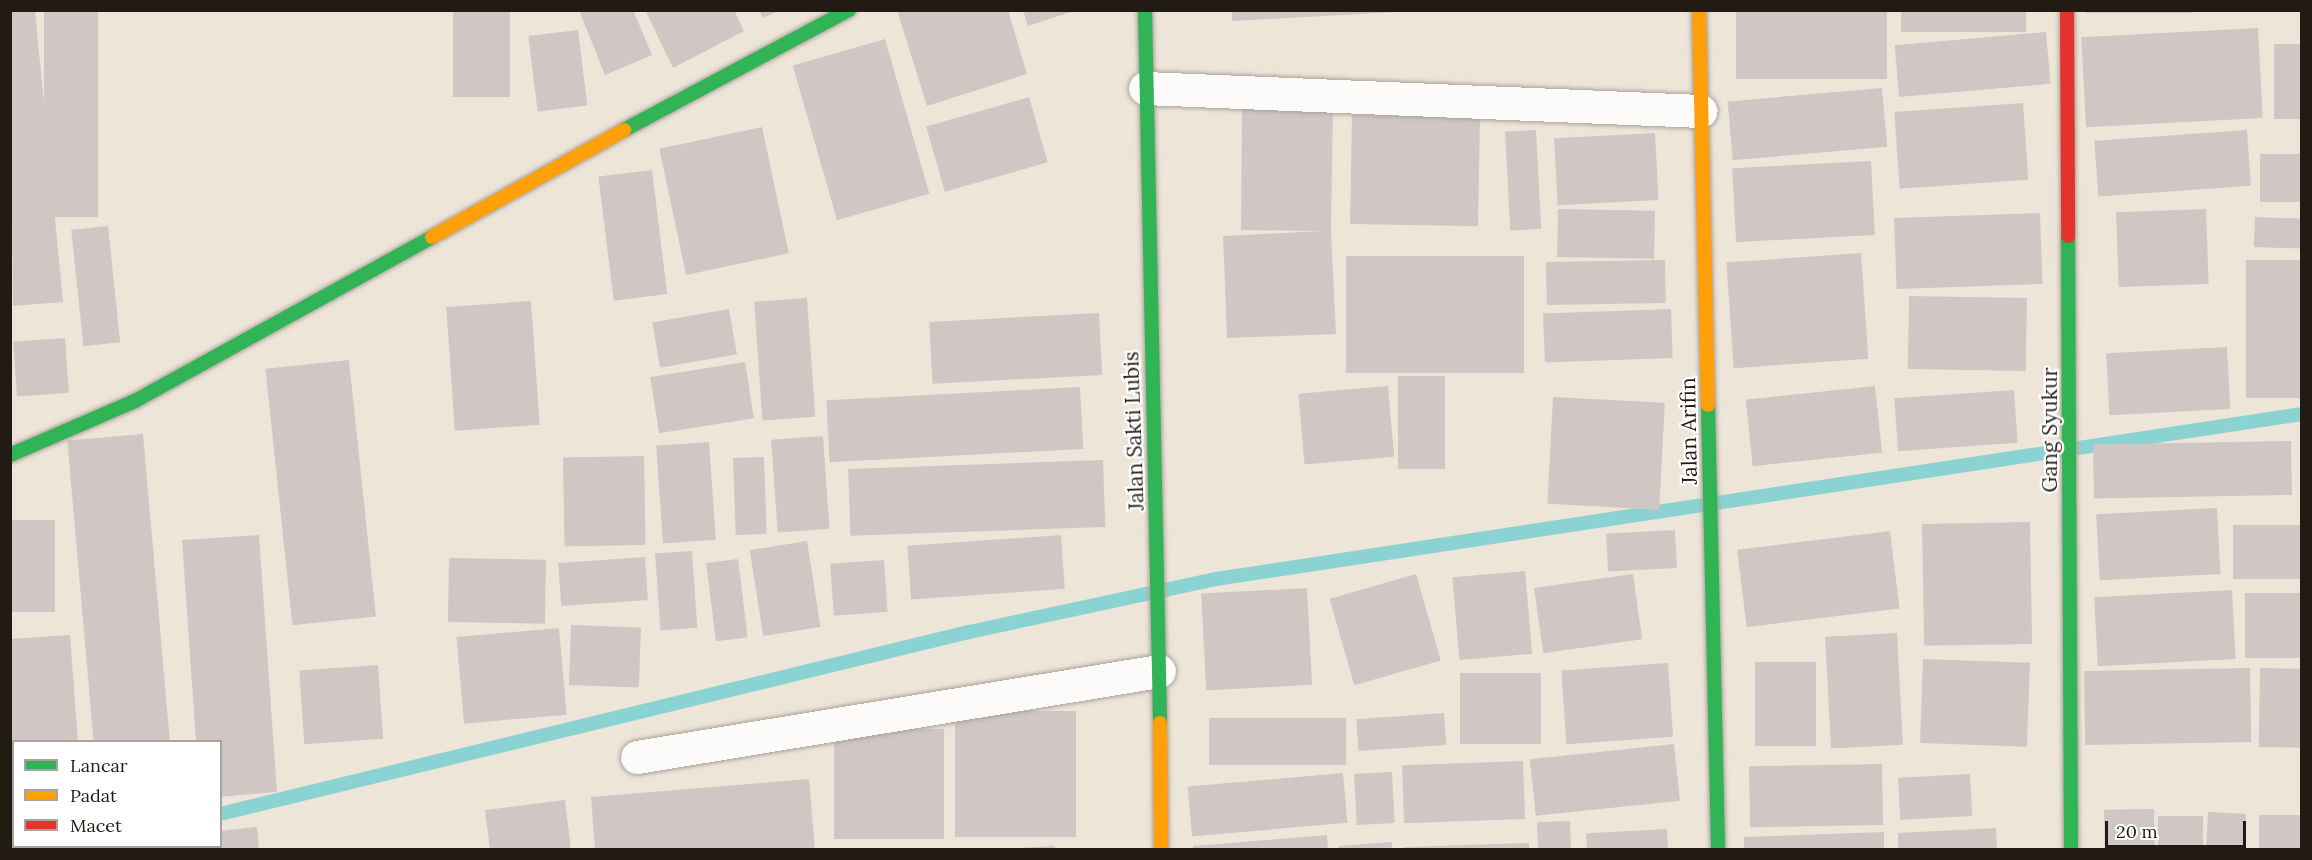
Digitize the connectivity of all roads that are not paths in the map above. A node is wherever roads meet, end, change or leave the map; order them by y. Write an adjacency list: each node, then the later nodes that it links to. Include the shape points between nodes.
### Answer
1 (849, 10): 7 (street, via 707,84 135,401)
2 (1145, 10): 5 (street, Jalan Sakti Lubis)
3 (1699, 10): 6 (street, Jalan Arifin)
4 (2067, 10): 12 (street, Gang Syukur)
5 (1145, 88): 6 (street); 8 (street, Jalan Sakti Lubis)
6 (1701, 111): 11 (street, Jalan Arifin)
7 (10, 455)
8 (1158, 660): 9 (street); 10 (street, Jalan Sakti Lubis)
9 (637, 757)
10 (1161, 849)
11 (1718, 849)
12 (2071, 849)

